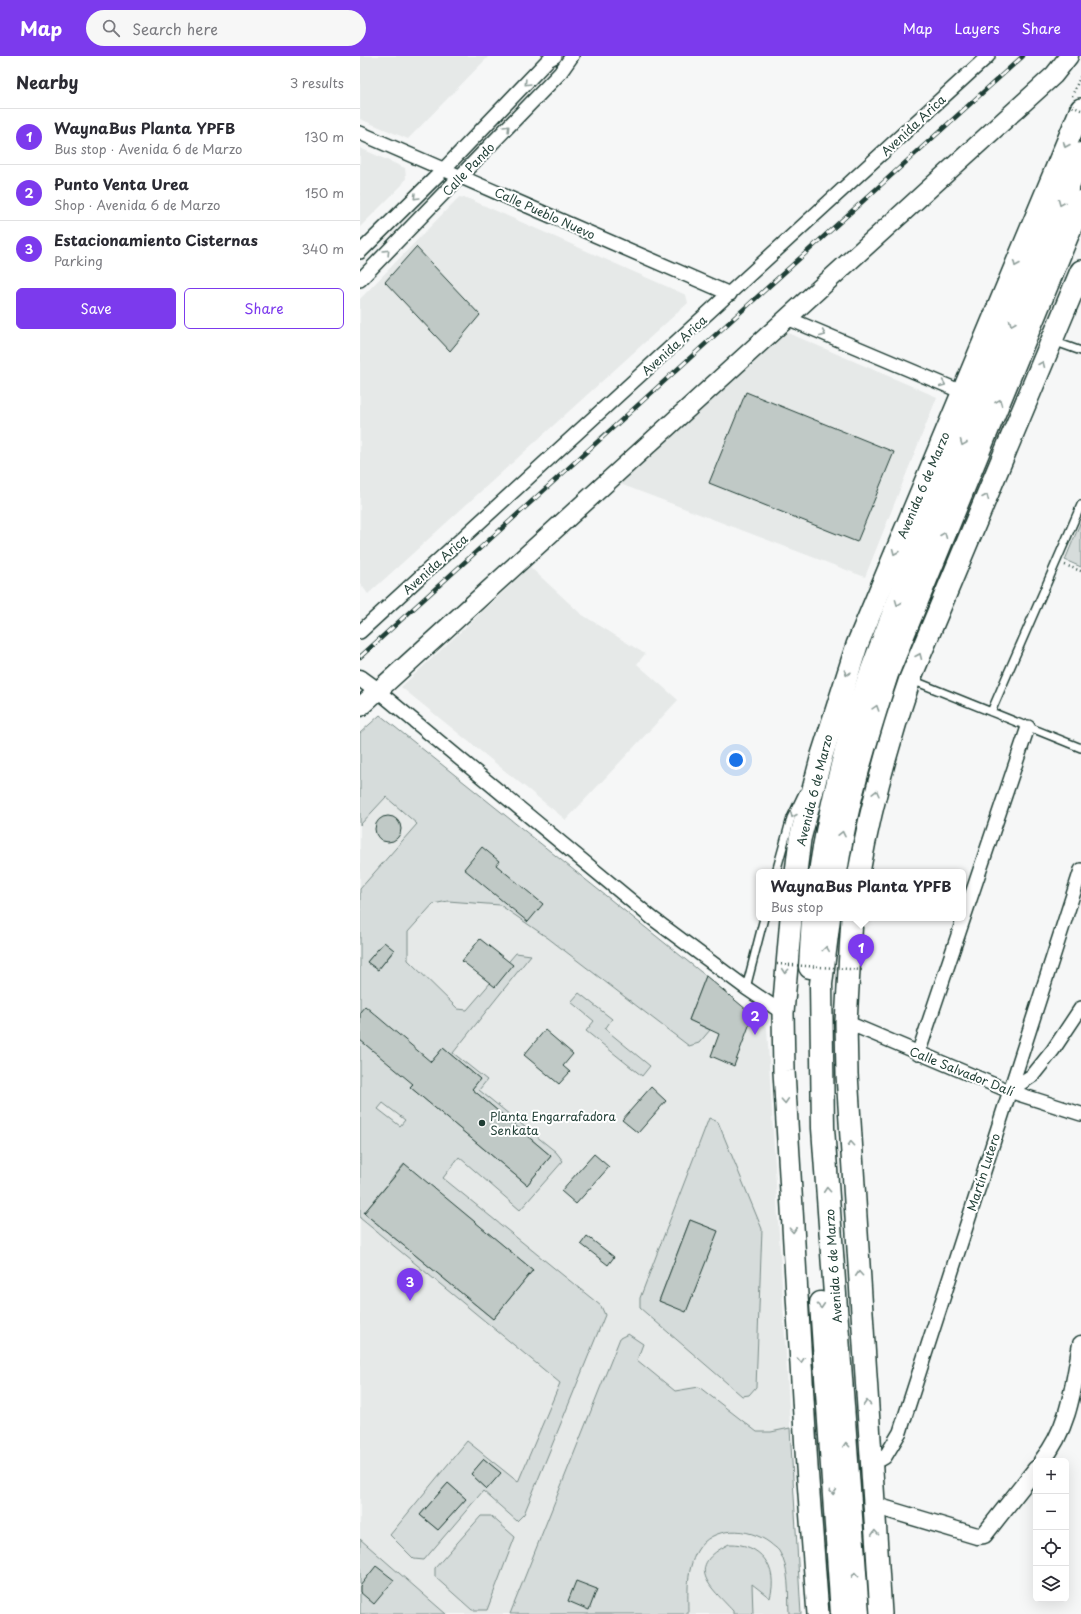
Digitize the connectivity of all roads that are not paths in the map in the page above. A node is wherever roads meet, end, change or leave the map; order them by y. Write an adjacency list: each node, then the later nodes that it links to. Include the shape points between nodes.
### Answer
1 (555, 56): 8 (street, Calle Pando, one-way to 8, via 548,60)
2 (572, 56): 9 (street, Calle Pando, one-way to 2, via 560,73)
3 (988, 56): 14 (street, Avenida Arica)
4 (1069, 56): 15 (main road, via 1054,75)
5 (1076, 105): 18 (main road, Avenida 6 de Marzo, one-way to 18)
6 (360, 133): 8 (street, Calle Pueblo Nuevo)
7 (1081, 154): 31 (highway, Avenida 6 de Marzo, one-way to 31, via 906,580 880,651 851,732 827,828)
8 (443, 170): 9 (street, Calle Pueblo Nuevo); 11 (street, Calle Pando, one-way to 11)
9 (461, 176): 13 (street, Calle Pando, one-way to 9); 14 (street, Calle Pueblo Nuevo)
10 (1081, 202): 32 (highway, one-way to 10, via 841,836 865,740 887,674)
11 (360, 252)
12 (1081, 271): 16 (main road)
13 (360, 280)
14 (730, 294): 20 (street, Avenida Arica)
15 (787, 318): 18 (street, one-way to 18); 23 (main road)
16 (1052, 340): 17 (lane); 22 (main road, one-way to 16)
17 (1081, 351)
18 (962, 392): 28 (main road, Avenida 6 de Marzo, one-way to 28, via 857,645)
19 (1081, 505): 25 (lane)
20 (360, 632)
21 (360, 678): 23 (street)
22 (910, 679): 25 (lane); 33 (main road, one-way to 22, via 888,744)
23 (378, 691): 24 (main road); 42 (street, via 652,918)
24 (360, 708)
25 (991, 712): 26 (lane)
26 (1028, 727): 27 (lane); 35 (street)
27 (1081, 748)
28 (822, 755): 29 (lane, one-way to 29, via 791,818); 30 (main road, Avenida 6 de Marzo, via 800,838)
29 (777, 869)
30 (796, 869)
31 (820, 869)
32 (836, 869)
33 (860, 869)
34 (1081, 870): 47 (street, Martín Lutero)
35 (966, 911)
36 (763, 921): 42 (lane)
37 (790, 921): 44 (main road, one-way to 44)
38 (813, 921): 55 (highway, Avenida 6 de Marzo, one-way to 55, via 808,995 809,1129)
39 (829, 921): 56 (highway, Avenida 6 de Marzo, one-way to 39, via 823,1128 822,984)
40 (852, 921): 45 (main road, Avenida 6 de Marzo)
41 (963, 921): 46 (street)
42 (746, 988): 44 (street)
43 (1081, 1008): 47 (street, via 1033,1075)
44 (783, 1013): 54 (main road, one-way to 54, via 788,1144)
45 (846, 1022): 46 (street, Calle Salvador Dalí); 51 (main road, Avenida 6 de Marzo, one-way to 45, via 850,1131)
46 (918, 1054): 47 (street, Calle Salvador Dalí)
47 (1010, 1092): 48 (street, Calle Salvador Dalí); 51 (street, Martín Lutero, via 900,1432 885,1457)
48 (1081, 1114)
49 (1081, 1344): 50 (street, via 1064,1427)
50 (1044, 1458)
51 (871, 1464): 53 (main road, Avenida 6 de Marzo)
52 (1033, 1473): 53 (street, via 984,1535 977,1536)
53 (873, 1505): 57 (main road, Avenida 6 de Marzo, one-way to 53)
54 (818, 1614)
55 (842, 1614)
56 (858, 1614)
57 (881, 1614)

